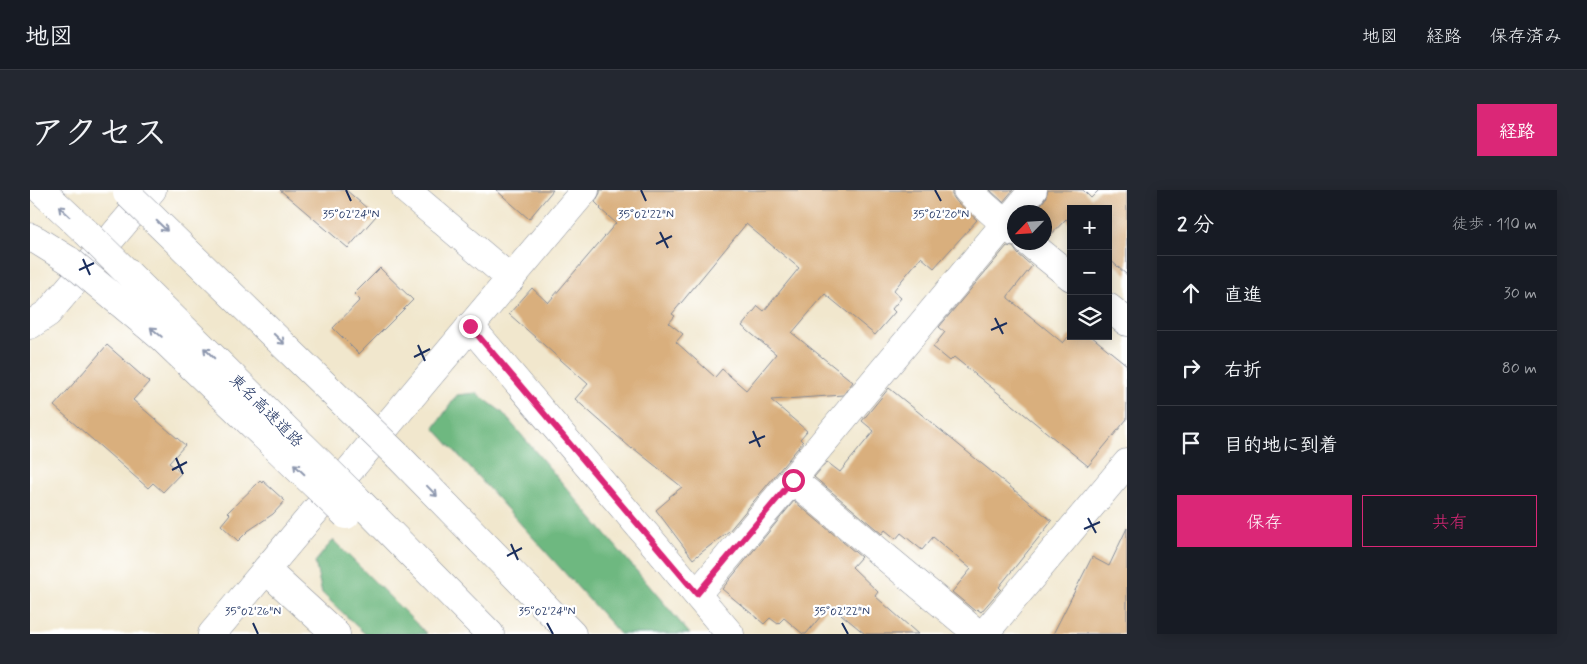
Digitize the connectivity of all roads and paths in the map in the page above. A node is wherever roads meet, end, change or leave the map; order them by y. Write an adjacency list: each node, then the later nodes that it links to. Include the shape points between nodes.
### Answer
1 (41, 190): 20 (main road, 東名高速道路, one-way to 1, bridge, via 86,232)
2 (406, 190): 13 (main road)
3 (585, 190): 13 (main road)
4 (967, 190): 8 (main road)
5 (1033, 190): 7 (main road)
6 (132, 191): 16 (main road, via 48,313); 27 (main road, one-way to 27, bridge)
7 (1022, 205)
8 (1007, 217)
9 (1007, 226): 19 (main road)
10 (30, 237): 20 (main road, one-way to 10, bridge, via 161,337 70,261)
11 (1038, 250): 12 (main road)
12 (1067, 274)
13 (511, 279): 17 (main road)
14 (1112, 310): 15 (main road)
15 (1127, 322)
16 (30, 325)
17 (470, 326): 21 (main road); 22 (main road)
18 (1127, 463): 30 (main road)
19 (793, 480): 22 (main road); 29 (main road)
20 (351, 506): 25 (main road); 26 (main road, 東名高速道路)
21 (266, 570): 23 (main road); 24 (main road)
22 (697, 594): 28 (main road)
23 (212, 634)
24 (336, 634)
25 (472, 634)
26 (490, 634)
27 (572, 634)
28 (730, 634)
29 (978, 634)
30 (984, 634)

